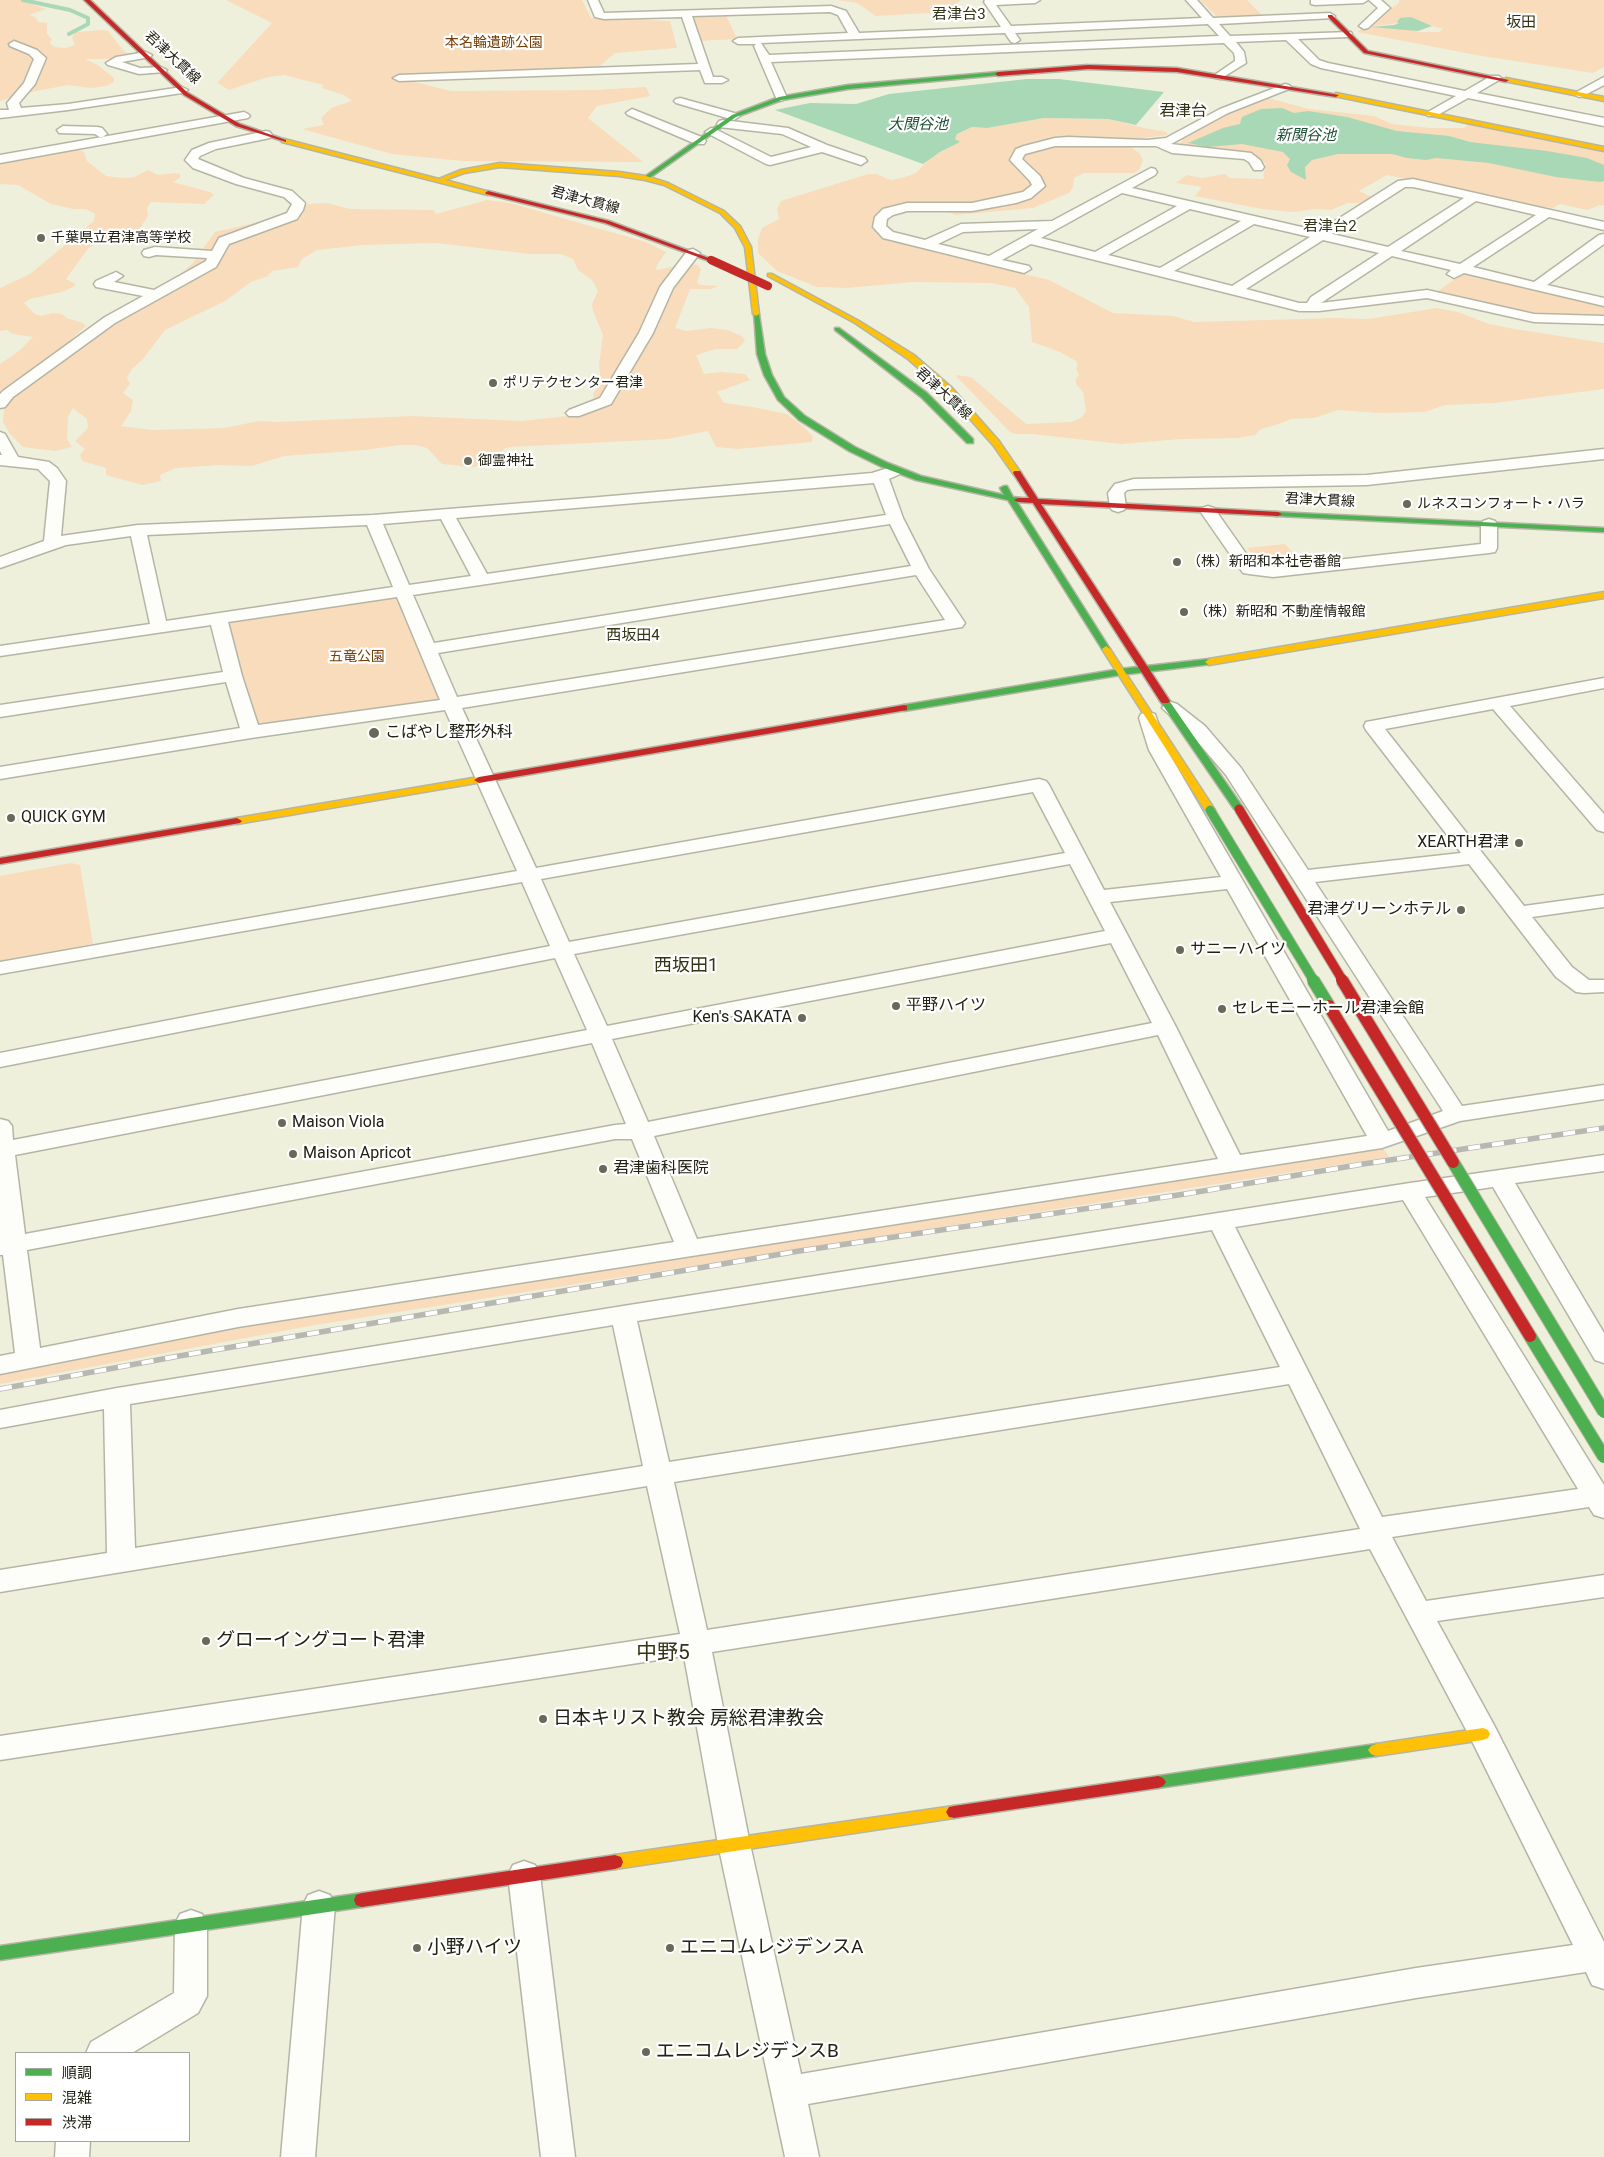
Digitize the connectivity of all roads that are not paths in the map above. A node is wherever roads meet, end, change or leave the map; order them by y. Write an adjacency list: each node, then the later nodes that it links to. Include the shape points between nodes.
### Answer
1 (87, 0): 25 (street, 君津大貫線)
2 (770, 0): 9 (street)
3 (1035, 0): 16 (street, via 989,2)
4 (1191, 0): 13 (street)
5 (1363, 0): 8 (street)
6 (1374, 0): 15 (street, via 1385,8)
7 (597, 1): 11 (street, via 599,15 604,16)
8 (1314, 1): 12 (street)
9 (776, 10): 11 (street); 18 (street, via 837,10)
10 (1142, 11): 14 (street)
11 (686, 14): 27 (street)
12 (1330, 16): 13 (street); 17 (street)
13 (1209, 21): 14 (street); 20 (street)
14 (1156, 24): 16 (street)
15 (1364, 26)
16 (1007, 30): 18 (street); 24 (street)
17 (1347, 34): 19 (street); 31 (street, via 1366,52)
18 (855, 36): 22 (street)
19 (1288, 36): 20 (street); 36 (street, via 1320,64)
20 (1225, 39): 24 (street); 29 (street, via 1241,58 1240,63)
21 (738, 41): 22 (street)
22 (756, 41): 26 (street)
23 (14, 44): 42 (street, via 40,58 28,84 13,103)
24 (1022, 48): 26 (street)
25 (146, 55): 28 (street, 君津大貫線); 28 (street, via 112,63 139,72)
26 (764, 59): 38 (street, via 768,79)
27 (703, 67): 30 (street); 32 (street, via 709,81)
28 (161, 70): 35 (street, 君津大貫線)
29 (1220, 76): 34 (street); 38 (street, via 1154,68 1061,68 848,88)
30 (399, 78)
31 (1495, 78): 36 (street); 37 (street)
32 (722, 80)
33 (1604, 80): 37 (street)
34 (1285, 87): 45 (street); 56 (street, via 1224,111 1178,137)
35 (182, 90): 42 (street); 48 (street, 君津大貫線)
36 (1466, 94): 45 (street); 49 (street)
37 (1579, 94): 39 (street)
38 (781, 98): 47 (street)
39 (1604, 99)
40 (220, 101): 46 (street, 君津大貫線)
41 (680, 102): 47 (street)
42 (16, 112): 44 (street)
43 (632, 113): 55 (street)
44 (0, 114)
45 (1432, 114): 59 (street)
46 (244, 116): 48 (street); 67 (street, 君津大貫線, via 318,143)
47 (734, 116): 50 (street)
48 (226, 119): 53 (street, 君津大貫線); 54 (street)
49 (1603, 121)
50 (723, 124): 52 (street); 58 (street, via 784,131)
51 (63, 130): 54 (street, via 98,131)
52 (711, 132): 55 (street); 58 (street, via 770,161)
53 (266, 135): 69 (street, 君津大貫線); 84 (street, via 213,146 196,153 191,160 240,181 288,194 299,203 292,216 224,242)
54 (107, 140): 61 (street)
55 (700, 141): 68 (street)
56 (1159, 143): 65 (street, via 1180,150 1247,156); 80 (street, via 1068,141 1041,144 1020,152 1016,160 1036,179 1038,186 1027,195 972,207 907,207 888,212 881,218 879,227 888,235)
57 (0, 148): 61 (street)
58 (823, 148): 60 (street)
59 (1604, 149)
60 (846, 155): 63 (street); 64 (street)
61 (16, 156): 62 (street)
62 (0, 158)
63 (861, 160)
64 (828, 163)
65 (1258, 167)
66 (1150, 172): 70 (street)
67 (451, 176): 68 (street, 君津大貫線, via 486,166 515,165); 69 (street, 君津大貫線); 86 (street, 君津大貫線, via 616,217)
68 (646, 178): 108 (street, 君津大貫線, via 699,199 722,212 738,227 748,247 761,354 781,398 810,423)
69 (438, 181): 83 (street, 君津大貫線, via 607,222)
70 (1121, 189): 72 (street); 75 (street)
71 (1474, 197): 73 (street); 77 (street, via 1412,183 1402,184); 81 (street)
72 (1188, 205): 74 (street); 85 (street)
73 (1547, 213): 76 (street); 89 (street)
74 (1252, 220): 77 (street); 90 (street)
75 (1056, 225): 79 (street); 80 (street, via 961,228)
76 (1604, 226)
77 (1319, 236): 81 (street); 94 (street)
78 (1604, 238): 93 (street)
79 (1029, 239): 85 (street); 87 (street)
80 (925, 245): 87 (street)
81 (1391, 252): 89 (street); 99 (street, via 1316,300)
82 (149, 253): 84 (street)
83 (694, 253): 86 (street, 君津大貫線); 103 (street, via 667,287 646,333 606,401)
84 (215, 255): 95 (street, via 210,264)
85 (1097, 256): 90 (street)
86 (716, 257): 92 (street, 君津大貫線)
87 (990, 261): 88 (street)
88 (1024, 269)
89 (1462, 269): 93 (street); 96 (street)
90 (1161, 273): 94 (street)
91 (116, 276): 95 (street, via 101,284)
92 (769, 280): 97 (street, 君津大貫線); 112 (street, 君津大貫線, via 810,294 911,357 949,390 996,443)
93 (1535, 287): 98 (street)
94 (1234, 291): 99 (street, via 1299,307)
95 (153, 294): 102 (street, via 110,320)
96 (1427, 294): 99 (street); 100 (street, via 1534,318)
97 (796, 302)
98 (1604, 302)
99 (1315, 307)
100 (1604, 320)
101 (824, 321): 105 (street, 君津大貫線, via 924,395 962,430)
102 (1, 401)
103 (574, 413)
104 (0, 437): 107 (street)
105 (977, 449)
106 (1604, 454): 113 (street, via 1367,480 1134,484 1121,487 1116,493)
107 (6, 460): 121 (street, via 43,465 58,481)
108 (898, 470): 109 (street); 111 (street, 君津大貫線)
109 (882, 475): 115 (street); 116 (street)
110 (997, 476): 111 (street)
111 (1010, 499): 112 (street, 君津大貫線); 133 (street)
112 (1036, 500): 113 (street, 君津大貫線); 132 (street)
113 (1118, 507): 114 (street, 君津大貫線)
114 (1208, 511): 118 (street, 君津大貫線); 118 (street, via 1249,569 1273,572 1490,548)
115 (446, 514): 117 (street); 124 (street)
116 (895, 518): 123 (street); 124 (street)
117 (373, 520): 119 (street); 126 (street)
118 (1489, 524): 120 (street, 君津大貫線)
119 (138, 530): 121 (street, via 72,538); 129 (street)
120 (1604, 530)
121 (52, 544): 122 (street)
122 (0, 563)
123 (921, 569): 130 (street); 137 (street, via 956,623)
124 (482, 580): 126 (street)
125 (1604, 583): 132 (street, via 1186,654)
126 (403, 591): 128 (street); 130 (street)
127 (1604, 595): 132 (street, via 1200,664)
128 (218, 618): 129 (street); 134 (street)
129 (159, 627): 131 (street)
130 (428, 649): 137 (street)
131 (0, 651)
132 (1144, 668): 133 (street); 138 (street)
133 (1120, 672): 139 (street); 143 (street)
134 (233, 676): 140 (street); 141 (street)
135 (1604, 683): 136 (street)
136 (1496, 703): 144 (street); 145 (street, via 1373,726)
137 (451, 704): 141 (street); 143 (street)
138 (1167, 704): 149 (street, via 1198,730 1234,772); 180 (street, bridge, via 1239,809)
139 (1144, 708): 150 (street, via 1158,750); 182 (street, bridge, via 1210,810)
140 (0, 711)
141 (252, 732): 142 (street)
142 (0, 773)
143 (487, 779): 147 (street); 148 (street)
144 (1604, 826)
145 (1475, 856): 149 (street); 153 (street)
146 (1077, 857): 148 (street, via 1039,785); 151 (street); 155 (street)
147 (0, 860)
148 (528, 874): 155 (street); 156 (street)
149 (1302, 877): 162 (street)
150 (1234, 882): 151 (street); 165 (street)
151 (1097, 897): 154 (street)
152 (1604, 902): 153 (street)
153 (1519, 913): 157 (street, via 1574,981 1584,987)
154 (1116, 934): 158 (street); 159 (street)
155 (561, 950): 159 (street); 160 (street)
156 (0, 968)
157 (1604, 986)
158 (1165, 1027): 164 (street); 168 (street)
159 (599, 1033): 164 (street); 166 (street)
160 (0, 1060)
161 (1604, 1092): 162 (street)
162 (1456, 1114): 165 (street)
163 (0, 1126): 166 (street)
164 (641, 1130): 172 (street); 173 (street)
165 (1382, 1141): 168 (street)
166 (2, 1150): 172 (street)
167 (1604, 1163): 169 (street)
168 (1233, 1165): 173 (street)
169 (1500, 1178): 170 (street); 175 (street)
170 (1410, 1191): 171 (street); 184 (street)
171 (1220, 1221): 174 (street); 178 (street)
172 (7, 1245): 176 (street)
173 (689, 1248): 176 (street, via 238,1318)
174 (624, 1315): 179 (street); 183 (street)
175 (1604, 1354)
176 (28, 1358): 177 (street)
177 (0, 1365)
178 (1298, 1374): 183 (street); 185 (street)
179 (117, 1397): 181 (street); 186 (street)
180 (1604, 1412)
181 (0, 1419)
182 (1604, 1457)
183 (658, 1474): 186 (street); 190 (street)
184 (1600, 1502): 185 (street)
185 (1376, 1533): 189 (street); 190 (street)
186 (121, 1561): 187 (street)
187 (0, 1581)
188 (1604, 1586): 189 (street)
189 (1418, 1613): 191 (street)
190 (696, 1644): 192 (street); 193 (street)
191 (1482, 1734): 193 (street); 198 (street)
192 (0, 1748)
193 (734, 1844): 194 (street); 200 (street)
194 (524, 1875): 195 (street); 204 (street)
195 (319, 1906): 196 (street); 203 (street)
196 (191, 1924): 197 (street); 199 (street, via 191,1996 186,2003)
197 (0, 1953)
198 (1599, 1966): 200 (street, via 1416,1983)
199 (105, 2052)
200 (788, 2092): 205 (street)
201 (73, 2142): 202 (street)
202 (72, 2157)
203 (298, 2157)
204 (558, 2157)
205 (802, 2157)

